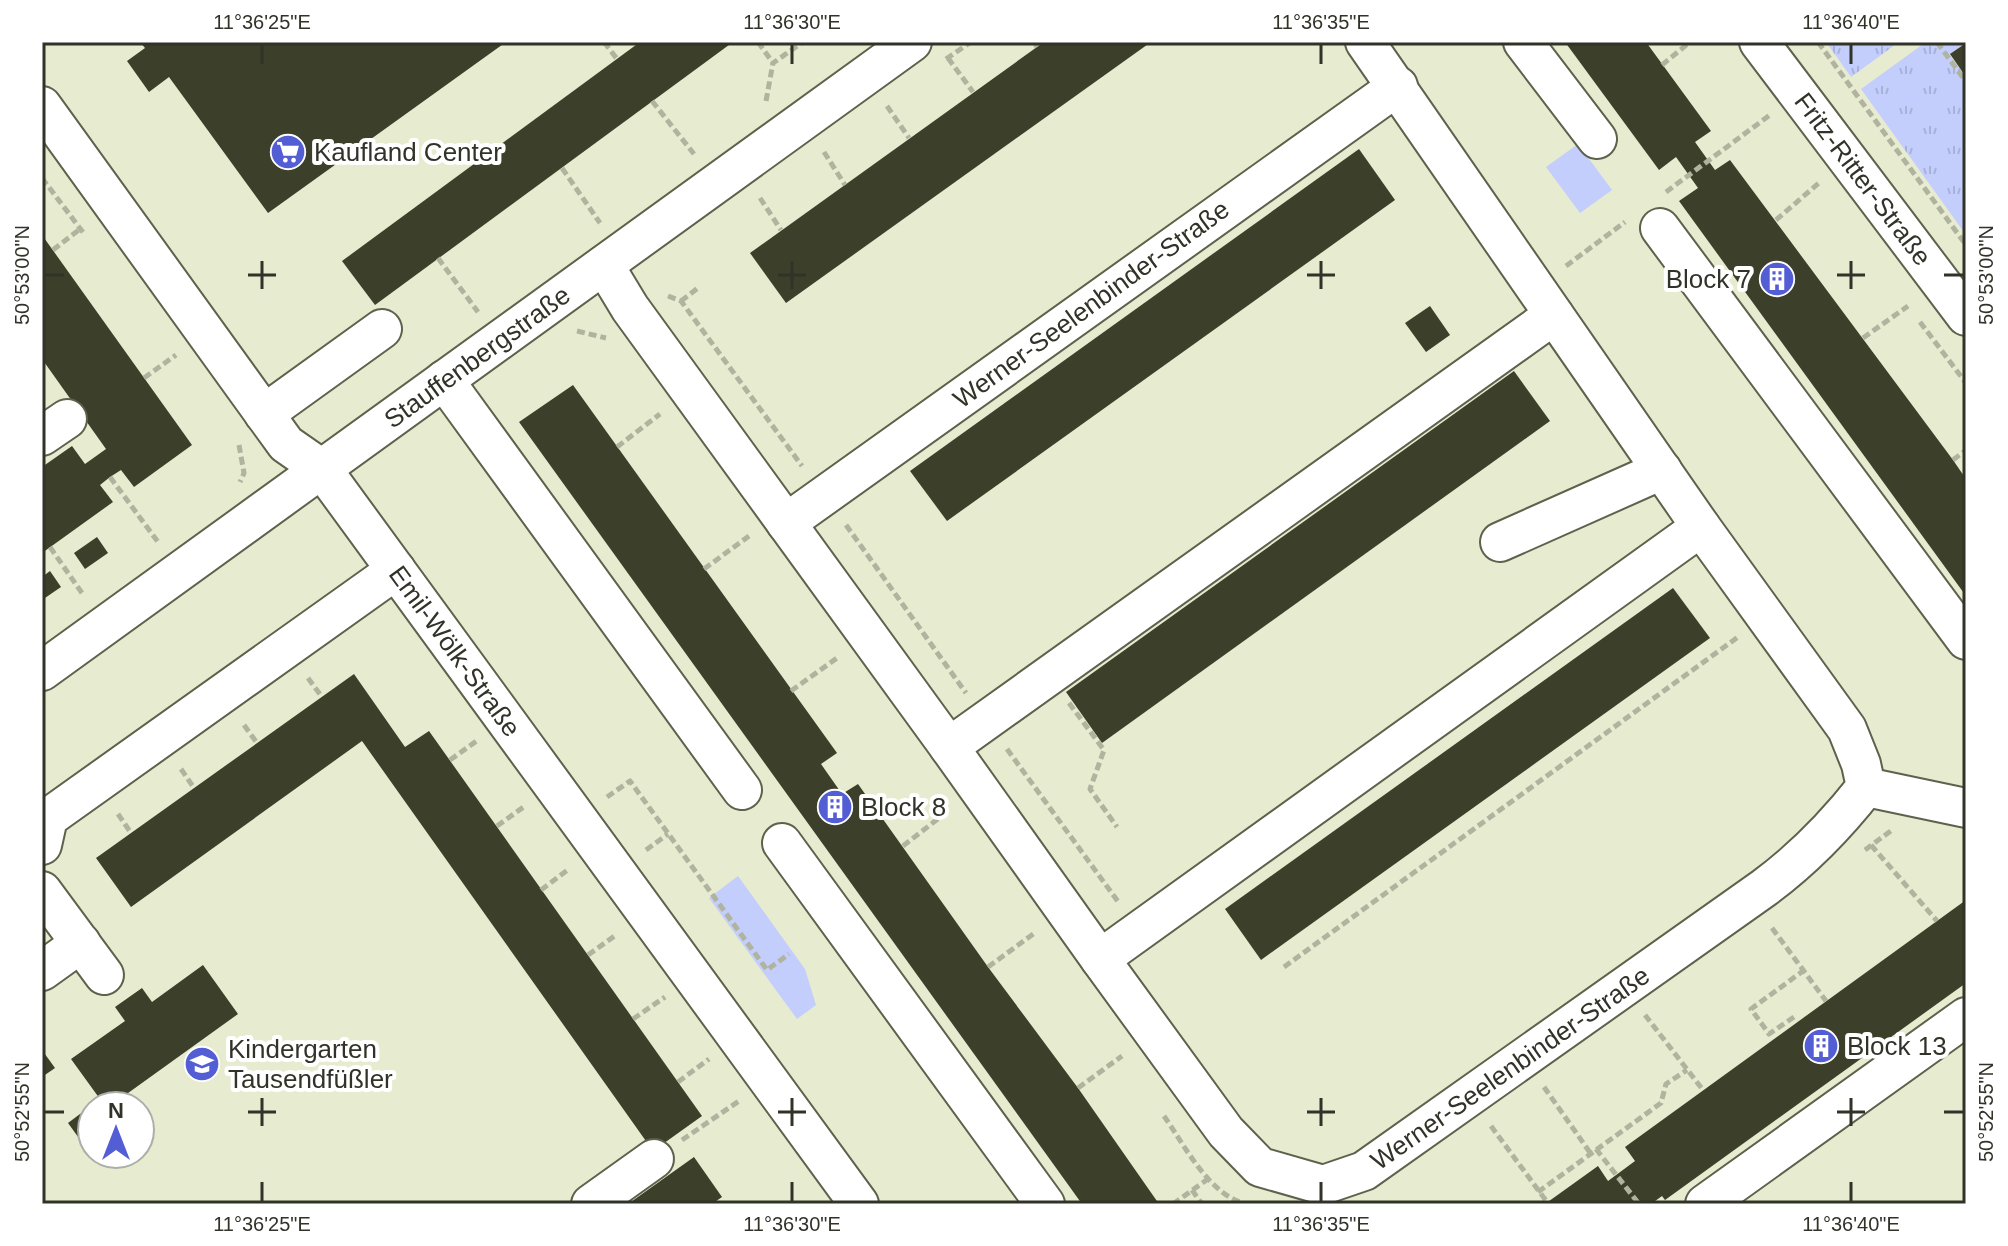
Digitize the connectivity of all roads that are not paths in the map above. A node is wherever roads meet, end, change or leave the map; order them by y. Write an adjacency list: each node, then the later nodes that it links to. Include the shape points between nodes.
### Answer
1 (912, 42): 9 (street, Stauffenbergstraße)
2 (1365, 42): 5 (street)
3 (1523, 42): 7 (street)
4 (1759, 42): 11 (street, Fritz-Ritter-Straße)
5 (1398, 86): 10 (street); 17 (street, Werner-Seelenbinder-Straße)
6 (42, 106): 14 (street, Emil-Wölk-Straße)
7 (1597, 139)
8 (1660, 228): 21 (street)
9 (605, 249): 13 (street, Stauffenbergstraße); 17 (street, Werner-Seelenbinder-Straße, via 630,308)
10 (1554, 315): 16 (street); 23 (street)
11 (1966, 316)
12 (382, 329): 14 (street)
13 (444, 380): 15 (street, Stauffenbergstraße); 25 (street)
14 (251, 425): 15 (street, Emil-Wölk-Straße)
15 (322, 469): 20 (street, Emil-Wölk-Straße); 22 (street, Stauffenbergstraße)
16 (1662, 470): 18 (street); 19 (street)
17 (786, 523): 23 (street, Werner-Seelenbinder-Straße)
18 (1701, 527): 24 (street, via 1847,729); 31 (street)
19 (1500, 542)
20 (396, 570): 28 (street, via 48,818); 37 (street, Emil-Wölk-Straße)
21 (1966, 640)
22 (42, 671)
23 (949, 747): 31 (street, Werner-Seelenbinder-Straße)
24 (1866, 787): 26 (street); 31 (street, Werner-Seelenbinder-Straße, via 1773,882 1364,1171 1323,1185 1260,1167 1226,1132)
25 (742, 790)
26 (1966, 808)
27 (782, 843): 38 (street)
28 (42, 845)
29 (42, 891): 30 (street)
30 (81, 943): 32 (street); 33 (street)
31 (1100, 959)
32 (42, 971)
33 (104, 975)
34 (1966, 1017): 39 (street)
35 (654, 1159): 36 (street)
36 (591, 1204)
37 (859, 1204)
38 (1045, 1204)
39 (1705, 1204)

